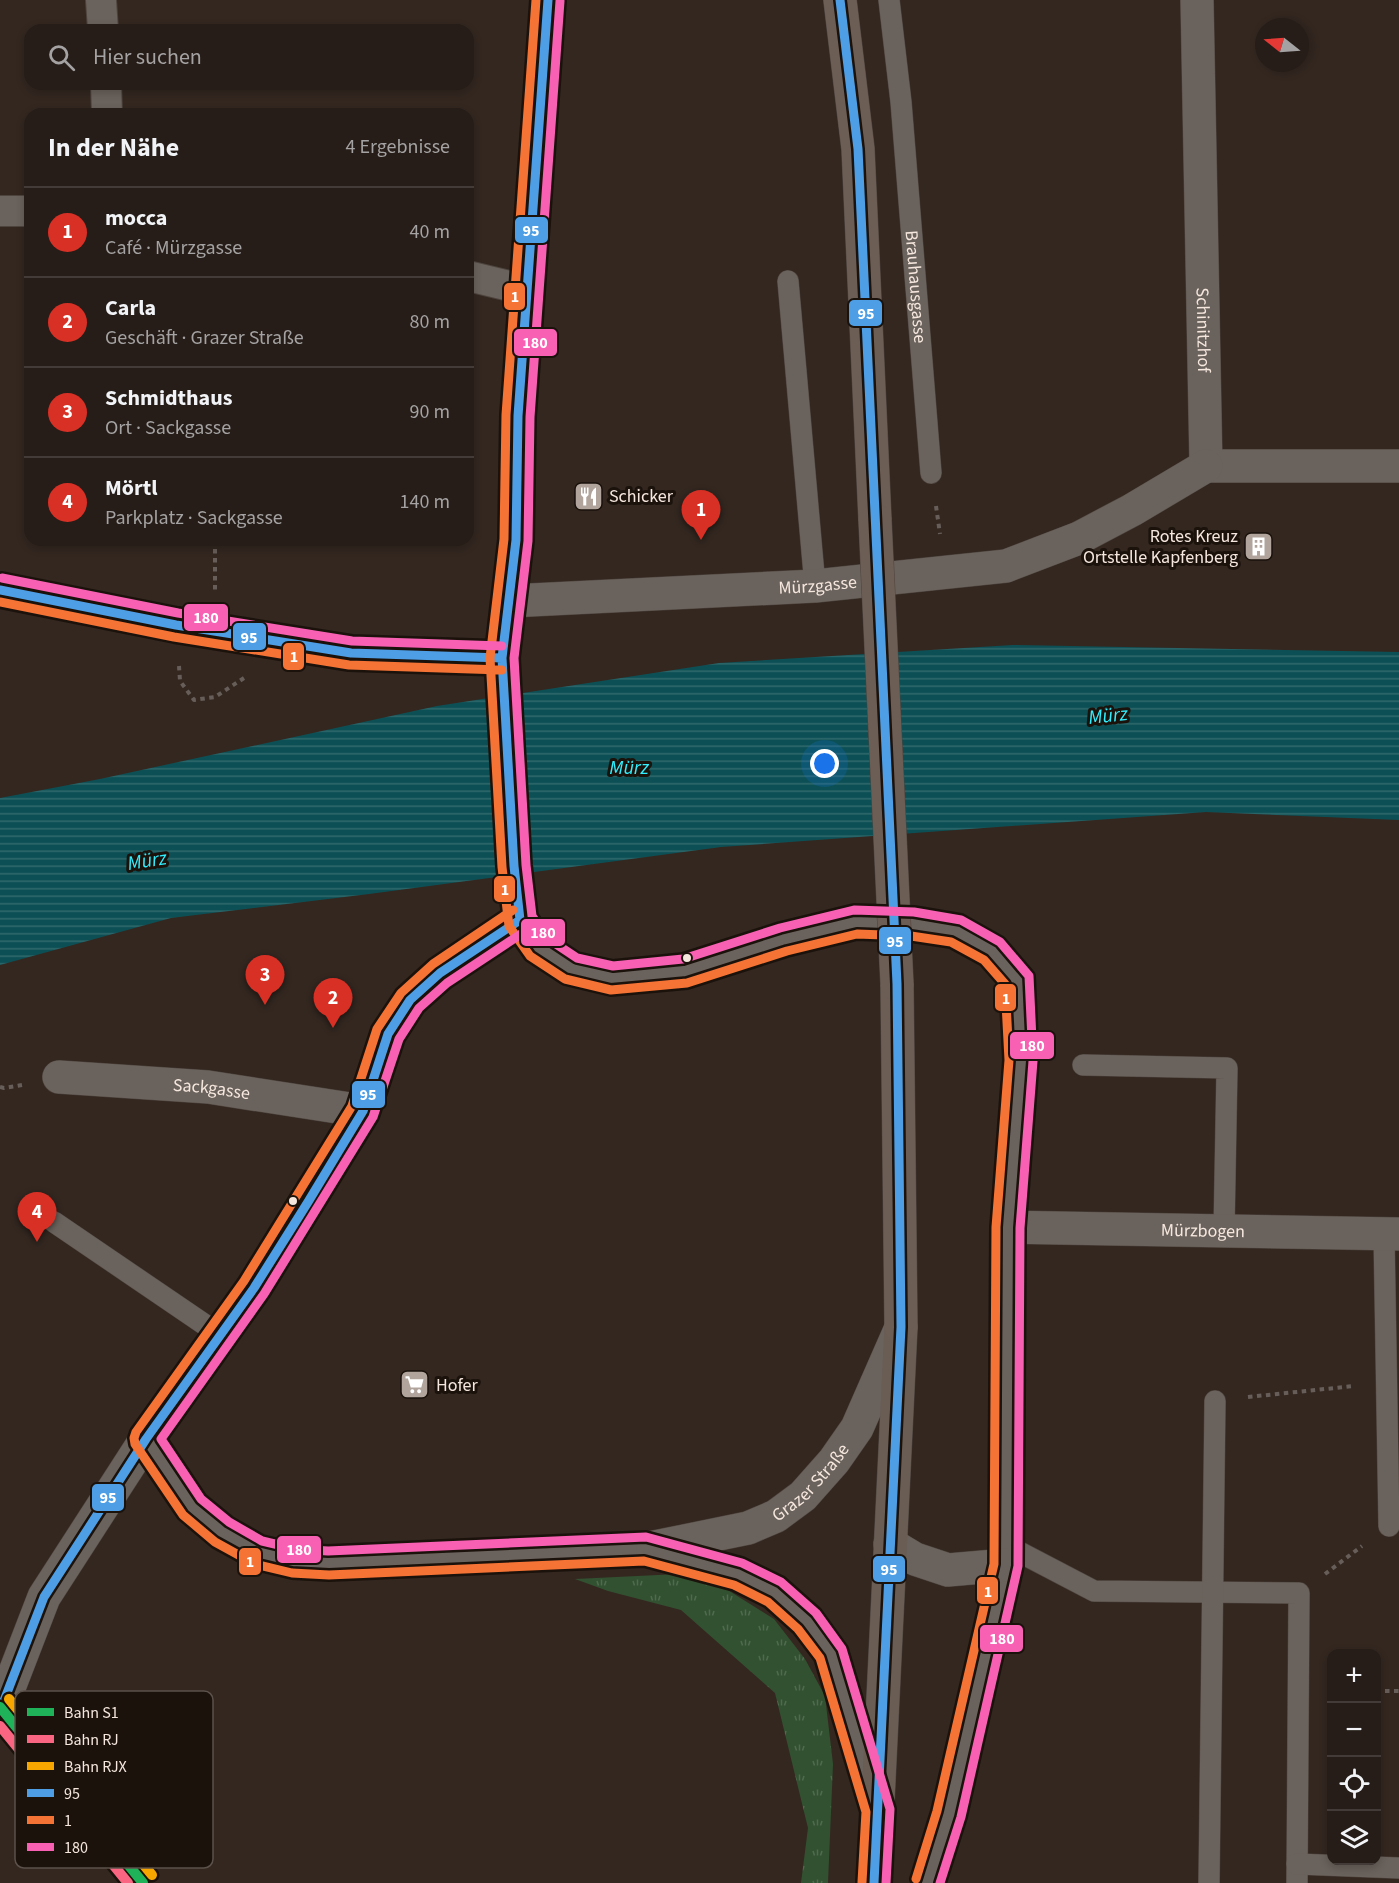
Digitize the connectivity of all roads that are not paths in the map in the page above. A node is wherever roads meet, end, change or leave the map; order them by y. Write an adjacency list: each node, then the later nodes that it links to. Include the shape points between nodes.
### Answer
1 (101, 0): 6 (street)
2 (548, 0): 13 (street)
3 (840, 0): 29 (highway, Grazer Straße, bridge, via 858,149 897,984)
4 (889, 0): 16 (lane, Brauhausgasse)
5 (1197, 0): 14 (street, Schinitzhof)
6 (103, 24)
7 (106, 90): 8 (street)
8 (107, 108)
9 (0, 211): 10 (street)
10 (24, 211)
11 (474, 277): 13 (street)
12 (788, 281): 17 (lane)
13 (526, 290): 19 (street)
14 (1206, 466): 15 (street); 17 (street, Mürzgasse, via 1079,538 1006,567)
15 (1399, 466)
16 (931, 473)
17 (815, 586): 19 (street, Mürzgasse)
18 (0, 590): 20 (street, via 176,625 351,652)
19 (510, 602): 20 (street)
20 (502, 658): 21 (street)
21 (520, 920): 24 (street, via 440,973 410,1000 388,1034); 26 (street, via 538,947 572,969 612,978 686,971 784,939 856,922 955,930 992,951 1017,979 1022,1060)
22 (1083, 1065): 27 (lane, via 1227,1068)
23 (58, 1077): 24 (street, Sackgasse, via 208,1087)
24 (363, 1111): 30 (street, via 269,1265)
25 (54, 1222): 30 (lane)
26 (1008, 1227): 27 (street, Mürzbogen); 36 (street)
27 (1224, 1231): 28 (street, Mürzbogen)
28 (1392, 1234): 33 (lane, via 1387,1383)
29 (902, 1327): 34 (main road, Grazer Straße); 35 (street, Grazer Straße, via 857,1428 803,1496 776,1516 748,1528)
30 (220, 1335): 32 (street)
31 (1215, 1401): 37 (lane)
32 (146, 1439): 35 (street, Grazer Straße, via 192,1507 222,1532 258,1552 294,1561 328,1563); 38 (street, via 44,1597)
33 (1389, 1526)
34 (891, 1544): 36 (street, via 915,1559 948,1570); 39 (main road, Grazer Straße)
35 (645, 1550): 39 (street, Grazer Straße, via 738,1574 775,1592 807,1621 831,1653)
36 (1006, 1555): 37 (lane, via 1094,1591); 43 (street, via 948,1814)
37 (1212, 1592): 41 (lane, via 1299,1593); 44 (lane)
38 (0, 1710)
39 (878, 1811): 42 (main road, Grazer Straße)
40 (1399, 1868): 41 (lane)
41 (1297, 1874)
42 (874, 1883)
43 (927, 1883)
44 (1209, 1883)

